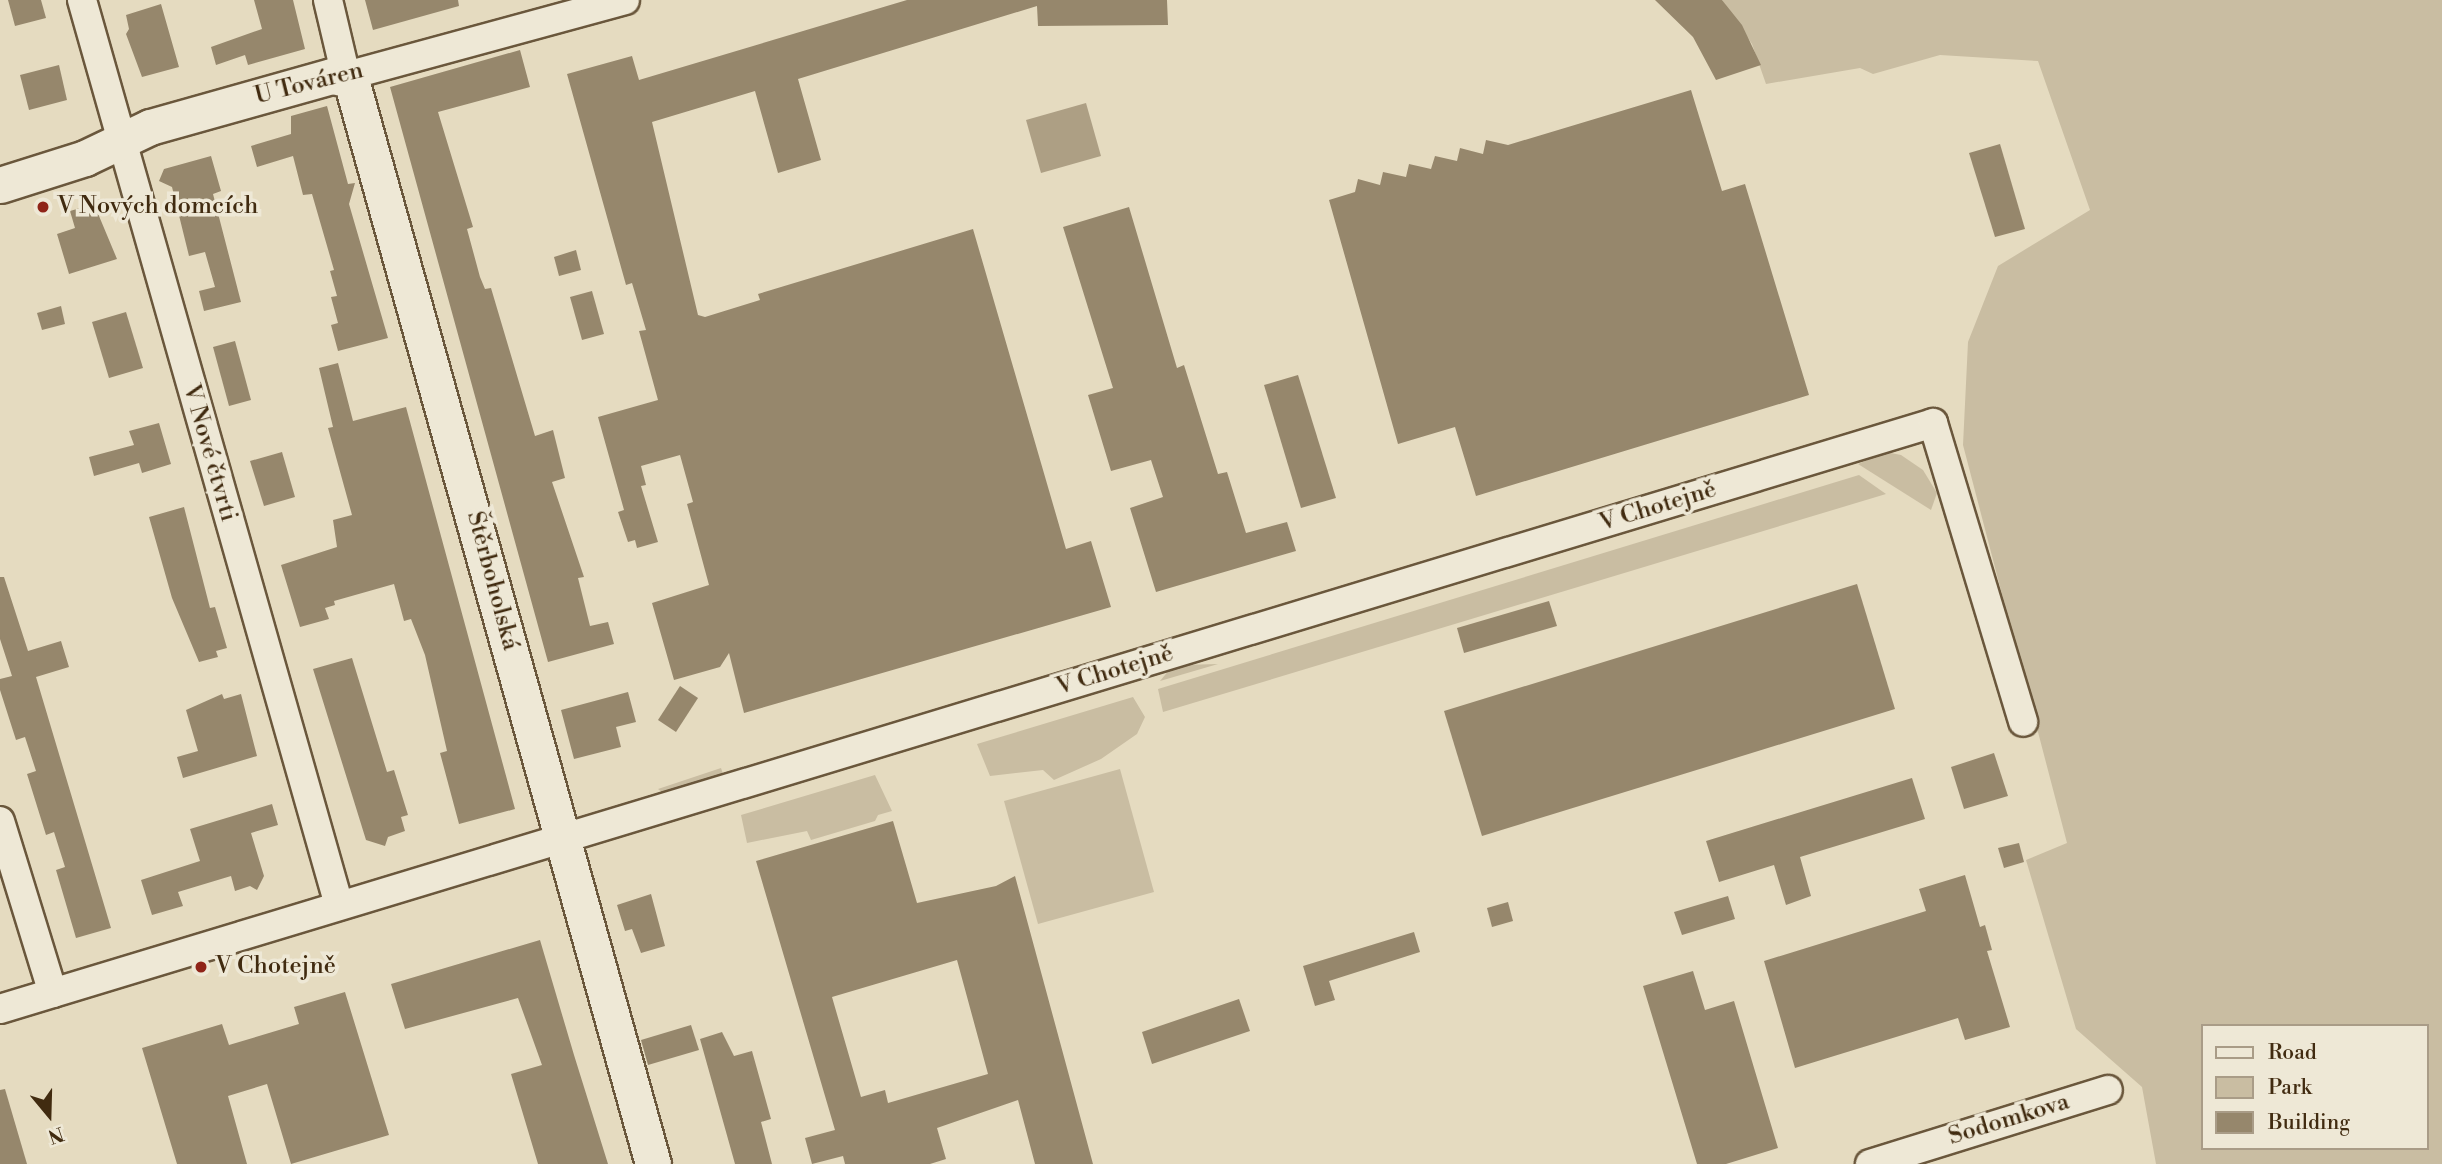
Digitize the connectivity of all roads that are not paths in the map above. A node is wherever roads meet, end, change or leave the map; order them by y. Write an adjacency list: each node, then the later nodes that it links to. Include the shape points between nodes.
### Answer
1 (82, 0): 5 (street, V Nové čtvrti)
2 (328, 0): 4 (street, Štěrboholská)
3 (625, 0): 4 (street, U Továren)
4 (346, 76): 5 (street, U Továren, via 177,120); 9 (street, Štěrboholská, via 358,99)
5 (119, 140): 6 (street, U Továren, via 85,158); 10 (street, V Nové čtvrti)
6 (0, 185)
7 (2023, 722): 9 (street, V Chotejně, via 1933,424)
8 (0, 821): 11 (street)
9 (563, 838): 10 (street, V Chotejně); 14 (street, Štěrboholská)
10 (339, 905): 11 (street, V Chotejně)
11 (53, 993): 12 (street, V Chotejně)
12 (0, 1009)
13 (2108, 1090): 15 (street, Sodomkova)
14 (653, 1164)
15 (1870, 1164)

